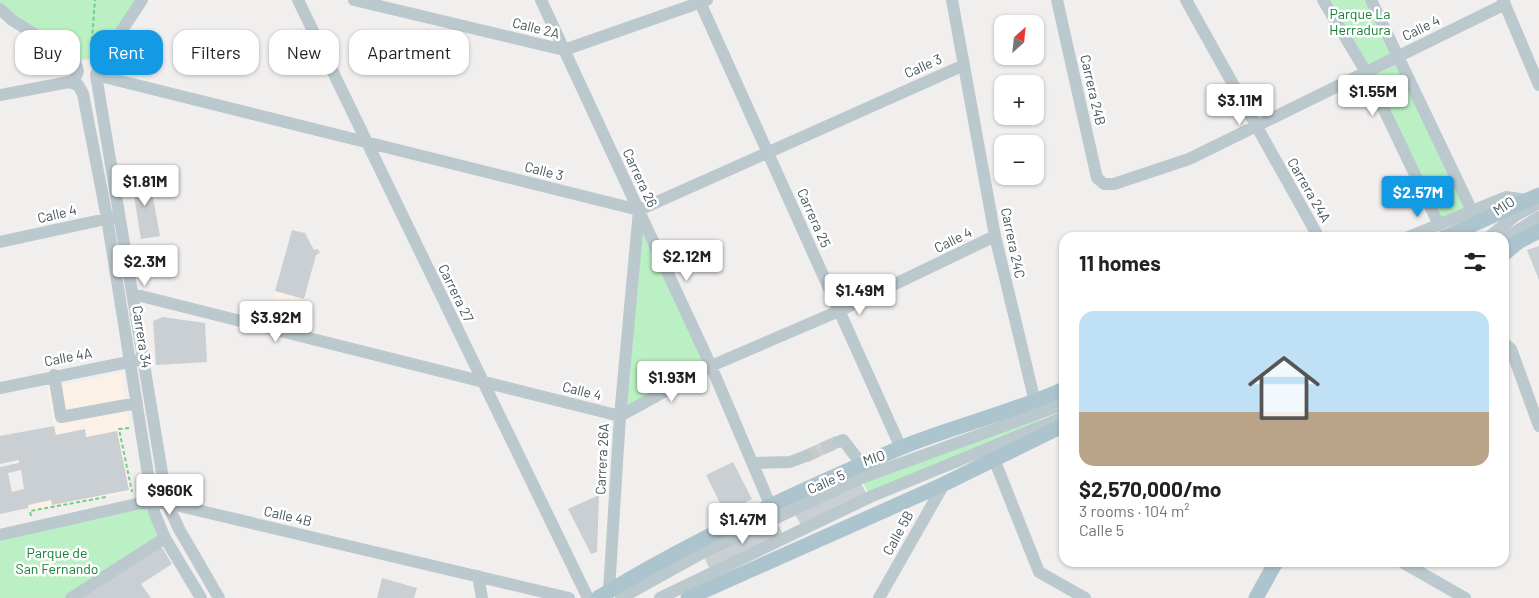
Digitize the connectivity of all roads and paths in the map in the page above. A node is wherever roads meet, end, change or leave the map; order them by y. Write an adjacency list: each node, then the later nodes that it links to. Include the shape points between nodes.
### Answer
1 (96, 0): 15 (path)
2 (142, 0): 16 (street)
3 (298, 0): 29 (street, Carrera 27)
4 (354, 0): 17 (street, Calle 2A)
5 (541, 0): 17 (street, Carrera 26)
6 (952, 0): 21 (street, Carrera 24C)
7 (1057, 0): 31 (street, Carrera 24B, via 1097,178)
8 (1186, 0): 28 (street, Carrera 24A)
9 (1323, 0): 22 (street)
10 (1371, 0): 18 (street)
11 (702, 1): 17 (street, Calle 2A); 30 (street, Carrera 25)
12 (1504, 2): 18 (street, Calle 4); 26 (street)
13 (0, 9): 14 (street)
14 (28, 30)
15 (93, 30)
16 (122, 30)
17 (564, 50): 33 (street, Carrera 26)
18 (1398, 57): 22 (street, Calle 4); 34 (street)
19 (80, 58): 20 (street)
20 (90, 60)
21 (964, 64): 30 (street, Calle 3); 42 (street, Carrera 24C)
22 (1366, 72): 28 (street, Calle 4); 37 (street)
23 (76, 75): 25 (street)
24 (96, 75): 29 (street, Calle 3); 35 (street, Carrera 34)
25 (69, 82): 27 (street); 35 (street, Carrera 34, via 82,89)
26 (1539, 85)
27 (0, 96)
28 (1255, 125): 31 (street, Calle 4, via 1189,159 1114,184); 39 (street, Carrera 24A)
29 (367, 142): 33 (street, Calle 3); 52 (street, Carrera 27)
30 (768, 151): 33 (street, Calle 3); 47 (street, Carrera 25)
31 (1104, 184)
32 (1535, 199): 34 (street, via 1506,197); 40 (main road, via 1490,216); 41 (street, MIO)
33 (638, 210): 50 (street, Carrera 26); 58 (street, Carrera 26A)
34 (1472, 211): 37 (street)
35 (114, 217): 44 (street, Calle 4); 46 (street, Carrera 34); 49 (street, Carrera 34)
36 (1539, 217): 43 (street, MIO)
37 (1441, 231)
38 (1539, 231): 45 (main road)
39 (1315, 232)
40 (1465, 232)
41 (1496, 232)
42 (995, 236): 47 (street, Calle 4); 55 (street, Carrera 24C)
43 (1509, 236)
44 (0, 242)
45 (1509, 250)
46 (133, 294): 49 (street, Carrera 34); 52 (street, Calle 4)
47 (840, 311): 50 (street, Calle 4); 64 (street, Carrera 25)
48 (1509, 351): 59 (street)
49 (137, 360): 51 (street, Calle 4A); 56 (street, Carrera 34); 73 (street, Carrera 34)
50 (712, 366): 58 (street, Calle 4); 67 (street, Carrera 26)
51 (54, 375): 53 (street, Calle 4A); 56 (street, via 61,417)
52 (481, 380): 58 (street, Calle 4); 87 (street, Carrera 27)
53 (0, 388)
54 (1059, 391): 55 (main road, Calle 5)
55 (1035, 402): 64 (main road, Calle 5)
56 (137, 403): 72 (street, Carrera 34)
57 (1059, 406): 81 (street, MIO, via 861,478)
58 (620, 416): 81 (street, Carrera 26A)
59 (1538, 418)
60 (1059, 419): 88 (street, via 870,497)
61 (1059, 428): 66 (main road)
62 (119, 429): 70 (path)
63 (838, 442): 68 (street, via 843,440)
64 (901, 448): 68 (main road, Calle 5)
65 (806, 456): 67 (street, via 790,462)
66 (994, 459): 69 (main road); 91 (street, via 1039,572)
67 (753, 463): 74 (street, Carrera 26)
68 (863, 466): 74 (main road, Calle 5)
69 (944, 484): 89 (main road); 90 (street, Calle 5B)
70 (132, 492)
71 (114, 496): 75 (path)
72 (152, 502): 73 (street, Calle 4B); 76 (street, Calle 4B); 77 (street, Carrera 34)
73 (167, 503): 80 (street, Calle 4B); 84 (street, Carrera 34)
74 (771, 507): 81 (main road, Calle 5, via 632,576)
75 (30, 511)
76 (0, 535)
77 (165, 538): 82 (street); 83 (street, Carrera 34)
78 (1273, 567): 92 (main road)
79 (1411, 567): 93 (street)
80 (478, 576): 85 (street); 86 (street, Calle 4B)
81 (610, 596)
82 (70, 598)
83 (201, 598)
84 (219, 598)
85 (482, 598)
86 (569, 598)
87 (588, 598)
88 (660, 598)
89 (688, 598)
90 (879, 598)
91 (1085, 598)
92 (1256, 598)
93 (1465, 598)

